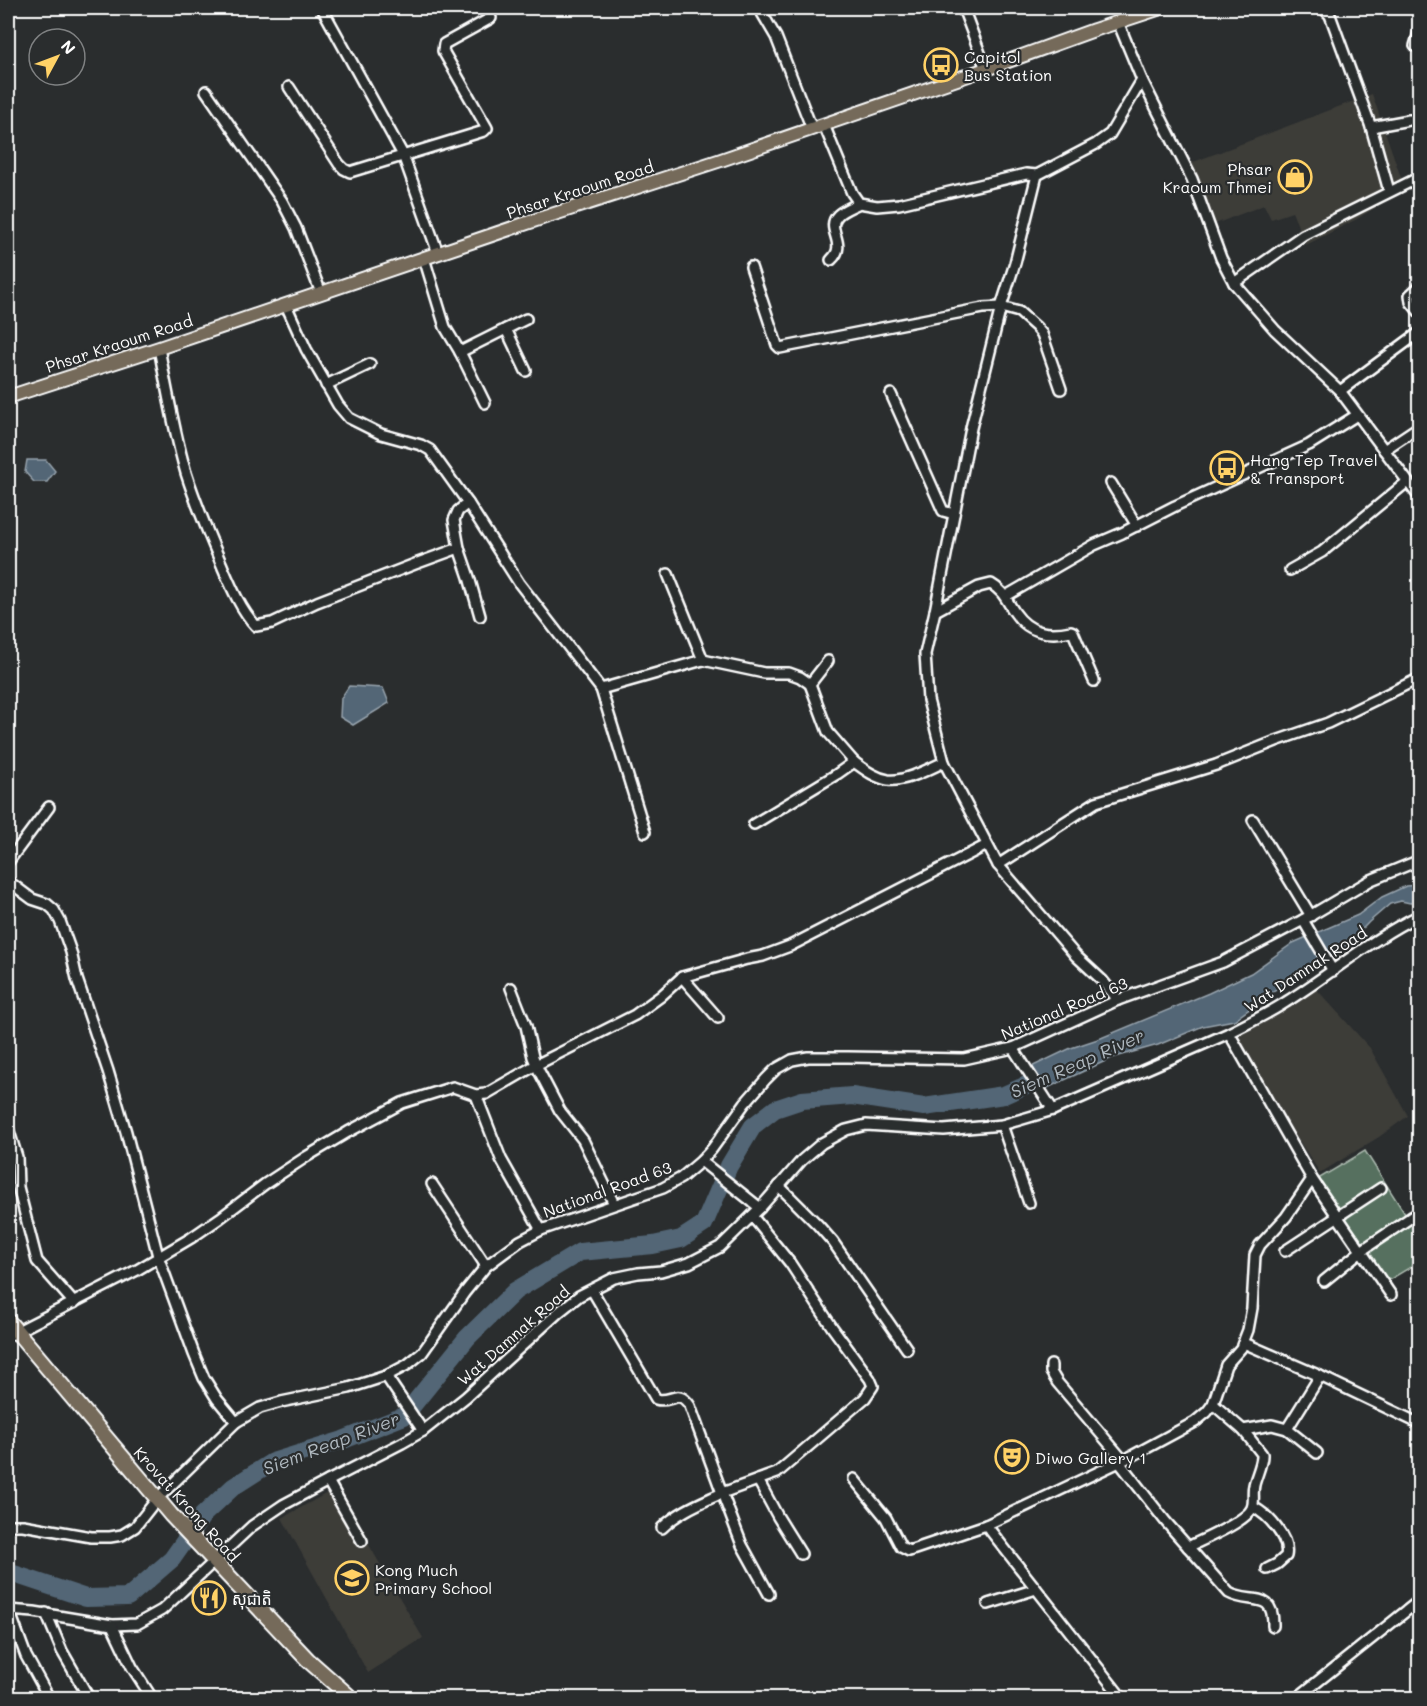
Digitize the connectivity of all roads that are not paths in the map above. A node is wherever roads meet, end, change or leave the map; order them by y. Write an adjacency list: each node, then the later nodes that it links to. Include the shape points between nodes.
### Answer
1 (322, 8): 17 (street)
2 (759, 8): 15 (street)
3 (963, 8): 10 (street)
4 (1161, 8): 7 (main road, Phsar Kraoum Road)
5 (1323, 8): 16 (street, via 1330,15)
6 (491, 18): 17 (street, via 444,44 443,51 487,128)
7 (1118, 22): 10 (main road, Phsar Kraoum Road); 11 (street)
8 (1419, 29): 9 (street)
9 (1415, 46)
10 (986, 69): 15 (main road, Phsar Kraoum Road)
11 (1142, 80): 18 (street, via 1110,134); 26 (street, via 1192,179)
12 (289, 87): 17 (street, via 344,169 350,172)
13 (206, 91): 28 (street, via 286,208)
14 (1419, 120): 16 (street)
15 (818, 127): 21 (street); 22 (main road, Phsar Kraoum Road)
16 (1371, 127): 20 (street)
17 (403, 155): 22 (street)
18 (1037, 175): 21 (street, via 1026,174 899,204); 30 (street)
19 (1419, 177): 20 (street)
20 (1389, 191): 26 (street, via 1303,235)
21 (859, 203): 24 (street, via 840,213 833,222 839,247)
22 (438, 253): 23 (main road, Phsar Kraoum Road)
23 (424, 258): 28 (main road, Phsar Kraoum Road); 36 (street, via 445,327)
24 (831, 260)
25 (751, 267): 30 (street, via 780,348)
26 (1234, 284): 41 (street, via 1275,330)
27 (1419, 286): 31 (street, via 1410,295)
28 (321, 293): 29 (main road, Phsar Kraoum Road)
29 (286, 305): 35 (main road, Phsar Kraoum Road); 39 (street)
30 (1001, 307): 40 (street, via 1019,312 1042,334); 52 (street)
31 (1419, 313)
32 (526, 319): 33 (street)
33 (506, 329): 36 (street); 38 (street)
34 (1419, 332): 41 (street)
35 (159, 348): 43 (main road, Phsar Kraoum Road); 54 (street, via 185,471 199,512 239,601 256,626)
36 (460, 352): 44 (street)
37 (369, 364): 39 (street)
38 (526, 371)
39 (326, 385): 51 (street, via 352,421 430,450)
40 (1061, 389)
41 (1340, 391): 45 (street)
42 (891, 394): 52 (street, via 943,511)
43 (8, 397)
44 (485, 403)
45 (1357, 415): 47 (street); 53 (street, via 1309,445)
46 (1419, 426): 47 (street)
47 (1384, 450): 49 (street)
48 (1111, 483): 53 (street)
49 (1413, 484): 50 (street); 55 (street, via 1322,552)
50 (1419, 498)
51 (468, 503): 54 (street, via 454,520); 65 (street, via 519,583)
52 (954, 514): 58 (street)
53 (1137, 526): 57 (street, via 1094,545)
54 (459, 548): 59 (street)
55 (1290, 570)
56 (668, 574): 60 (street)
57 (1005, 596): 58 (street, via 991,584); 63 (street, via 1024,624 1038,632 1073,632)
58 (935, 611): 67 (street, via 925,654 928,700)
59 (480, 616)
60 (704, 660): 64 (street, via 765,673 789,673); 65 (street)
61 (828, 661): 64 (street)
62 (1419, 678): 75 (street, via 1328,723 1216,765 1096,802)
63 (1094, 681)
64 (810, 684): 66 (street, via 828,732)
65 (601, 689): 71 (street)
66 (854, 762): 67 (street, via 889,780 916,775); 70 (street)
67 (944, 762): 72 (street)
68 (50, 807): 74 (street)
69 (1252, 820): 78 (street)
70 (754, 824)
71 (645, 832)
72 (987, 845): 75 (street); 80 (street, via 790,946)
73 (1419, 860): 78 (street, National Road 63, via 1371,880)
74 (8, 862)
75 (998, 865): 82 (street)
76 (8, 881): 105 (street, via 54,910 63,929 126,1132)
77 (1419, 915): 79 (street, Wat Damnak Road)
78 (1307, 918): 79 (street, via 1310,931); 82 (street, National Road 63, via 1222,962)
79 (1331, 967): 84 (street, Wat Damnak Road, via 1284,1004)
80 (682, 977): 83 (street); 86 (street, via 635,1015)
81 (511, 988): 86 (street)
82 (1118, 1000): 85 (street, National Road 63)
83 (718, 1018)
84 (1229, 1033): 88 (street, Wat Damnak Road); 92 (street)
85 (1013, 1048): 88 (street); 91 (street, National Road 63, via 964,1059 792,1060 766,1079)
86 (536, 1065): 87 (street, via 486,1094); 97 (street, via 560,1111 583,1140)
87 (476, 1095): 102 (street, via 501,1159); 105 (street, via 453,1087 402,1103 306,1157 191,1238)
88 (1051, 1107): 89 (street, Wat Damnak Road)
89 (1002, 1125): 94 (street, Wat Damnak Road, via 944,1130 866,1125 846,1130 822,1143); 96 (street)
90 (8, 1128): 110 (street, via 17,1157 18,1187 38,1261)
91 (701, 1161): 97 (street, National Road 63, via 670,1184); 98 (street)
92 (1312, 1179): 101 (street); 112 (street, via 1255,1255 1252,1308)
93 (432, 1184): 106 (street)
94 (779, 1186): 98 (street, Wat Damnak Road); 113 (street, via 833,1242)
95 (1381, 1188): 101 (street)
96 (1029, 1203)
97 (614, 1204): 102 (street, National Road 63)
98 (760, 1208): 99 (street, Wat Damnak Road)
99 (752, 1216): 108 (street, Wat Damnak Road, via 720,1246 689,1263 614,1278); 126 (street, via 790,1263 873,1386 865,1398 787,1466)
100 (1413, 1216): 104 (street)
101 (1337, 1217): 103 (street); 104 (street)
102 (540, 1230): 106 (street, National Road 63)
103 (1285, 1251)
104 (1361, 1251): 107 (street); 109 (street)
105 (158, 1256): 110 (street); 118 (street, via 204,1378)
106 (486, 1266): 115 (street, National Road 63, via 422,1353)
107 (1324, 1281)
108 (592, 1290): 120 (street, Wat Damnak Road, via 559,1312 473,1390); 128 (street, via 656,1399 686,1399)
109 (1391, 1295)
110 (74, 1303): 111 (street)
111 (11, 1330): 129 (highway, Krovat Krong Road)
112 (1244, 1343): 116 (street); 117 (street, via 1226,1365)
113 (907, 1349)
114 (1051, 1365): 124 (street, via 1057,1382)
115 (386, 1376): 118 (street, National Road 63, via 280,1402); 120 (street)
116 (1320, 1376): 119 (street); 121 (street)
117 (1213, 1404): 122 (street); 124 (street, via 1195,1422)
118 (236, 1422): 129 (street, National Road 63)
119 (1416, 1422)
120 (421, 1428): 127 (street, Wat Damnak Road, via 368,1462)
121 (1287, 1429): 122 (street, via 1272,1425); 123 (street)
122 (1243, 1430): 130 (street, via 1263,1458 1253,1488)
123 (1317, 1453)
124 (1121, 1461): 132 (street); 135 (street)
125 (854, 1479): 132 (street, via 883,1514 901,1547 909,1551)
126 (758, 1480): 128 (street); 136 (street)
127 (328, 1481): 134 (street); 137 (street, Wat Damnak Road, via 252,1526)
128 (722, 1493): 133 (street, via 681,1512); 140 (street, via 742,1545)
129 (157, 1499): 131 (street, National Road 63, via 135,1527 122,1535 91,1537); 137 (highway, Krovat Krong Road)
130 (1253, 1507): 135 (street, via 1231,1526); 138 (street, via 1264,1512 1287,1547 1286,1556)
131 (8, 1525)
132 (986, 1525): 139 (street)
133 (663, 1528)
134 (362, 1541)
135 (1188, 1547): 146 (street, via 1229,1593 1269,1606)
136 (801, 1554)
137 (215, 1560): 145 (street, Wat Damnak Road, via 162,1610 137,1624); 150 (highway, Krovat Krong Road, via 308,1660)
138 (1267, 1569)
139 (1036, 1589): 142 (street); 151 (street)
140 (769, 1594)
141 (1419, 1600): 152 (street)
142 (988, 1604)
143 (8, 1610): 144 (street, Wat Damnak Road); 147 (street, via 26,1656)
144 (46, 1613): 145 (street, Wat Damnak Road); 148 (street)
145 (112, 1625): 149 (street)
146 (1273, 1626)
147 (49, 1698)
148 (89, 1698)
149 (152, 1698)
150 (351, 1698)
151 (1122, 1698)
152 (1297, 1698)

